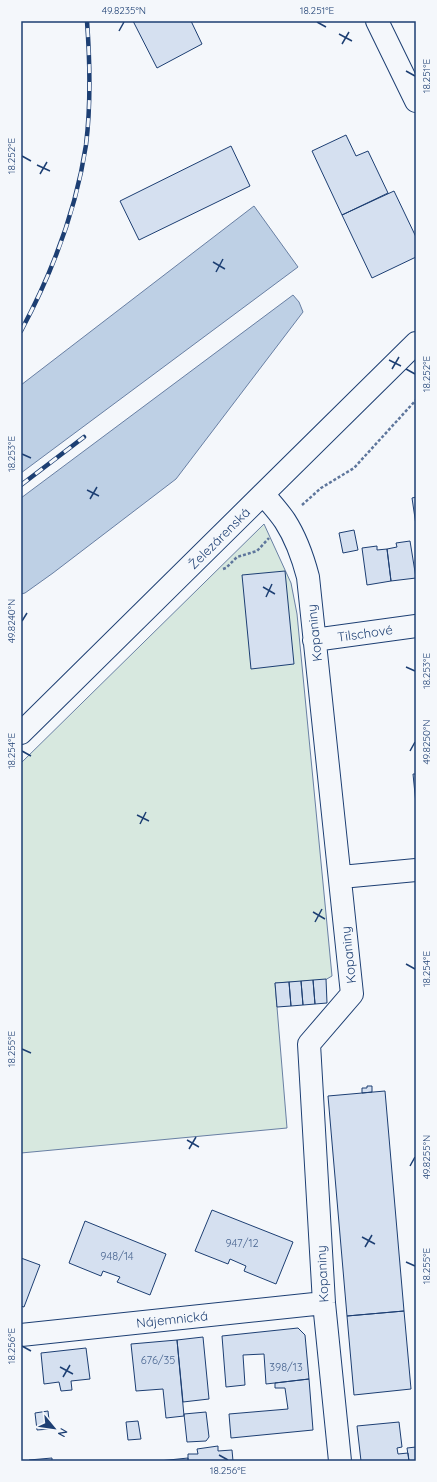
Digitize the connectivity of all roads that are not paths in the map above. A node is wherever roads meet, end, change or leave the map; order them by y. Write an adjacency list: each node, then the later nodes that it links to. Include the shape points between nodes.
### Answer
1 (378, 21): 2 (street)
2 (416, 101)
3 (416, 343): 4 (street, Železárenská)
4 (263, 494): 6 (street, Kopaniny, via 285,521 304,561); 7 (street, Železárenská)
5 (416, 626): 6 (street, Tilschové)
6 (314, 640): 9 (street, Kopaniny)
7 (21, 733)
8 (416, 870): 9 (street)
9 (341, 878): 10 (street, Kopaniny, via 352,994 309,1044)
10 (324, 1303): 11 (street, Nájemnická); 12 (street, Kopaniny)
11 (21, 1335)
12 (340, 1461)

